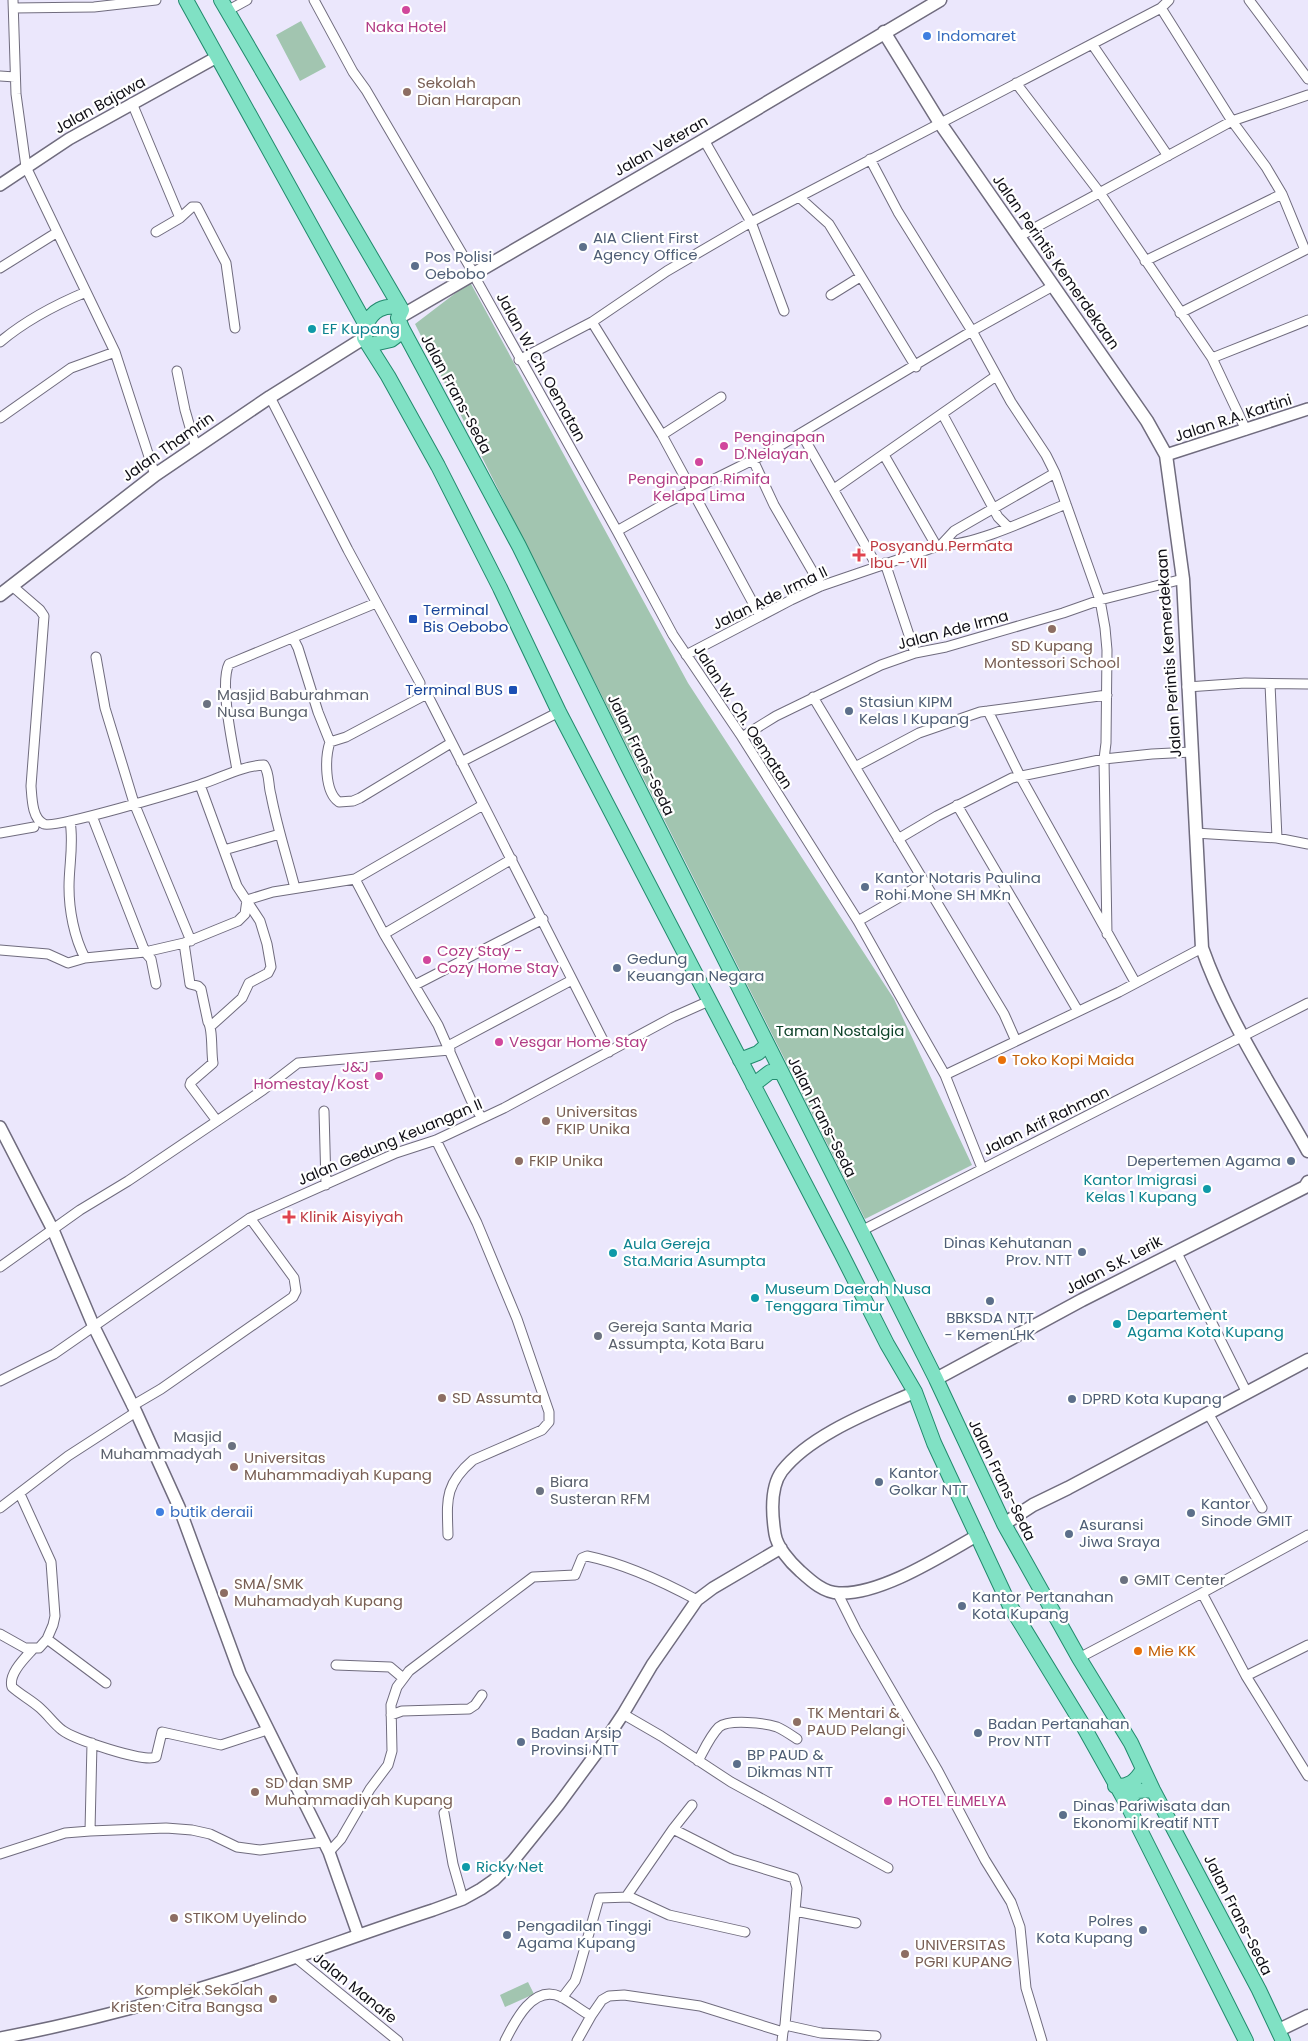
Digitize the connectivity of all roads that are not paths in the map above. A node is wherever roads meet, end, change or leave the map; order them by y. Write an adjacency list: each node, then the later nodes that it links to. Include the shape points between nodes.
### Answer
1 (156, 0): 8 (street, via 94,7)
2 (186, 0): 13 (main road)
3 (247, 0): 9 (street)
4 (314, 0): 39 (street, Jalan W. Ch. Oematan, via 353,72)
5 (940, 0): 11 (main road, Jalan Veteran)
6 (1169, 0): 10 (street)
7 (1249, 0): 16 (street)
8 (14, 4): 15 (street)
9 (224, 6): 45 (main road, Jalan Frans-Seda)
10 (1161, 8): 12 (street); 20 (street)
11 (884, 32): 21 (main road, Jalan Perintis Kemerdekaan); 22 (main road, Jalan Veteran)
12 (1092, 44): 17 (street); 23 (street)
13 (217, 57): 19 (street, Jalan Bajawa); 50 (main road)
14 (0, 76): 15 (street)
15 (15, 77): 25 (street)
16 (1308, 79)
17 (1016, 83): 21 (street); 27 (street)
18 (1308, 95): 20 (street)
19 (132, 103): 25 (street, Jalan Bajawa); 30 (street)
20 (1232, 121): 23 (street); 28 (street)
21 (940, 123): 24 (street); 34 (main road, Jalan Perintis Kemerdekaan)
22 (704, 140): 31 (street); 39 (main road, Jalan Veteran)
23 (1168, 156): 27 (street)
24 (870, 159): 29 (street); 49 (street, via 898,212)
25 (26, 167): 26 (street, Jalan Bajawa); 33 (street)
26 (0, 184)
27 (1100, 193): 34 (street); 36 (street)
28 (1282, 194): 35 (street); 36 (street)
29 (799, 197): 31 (street); 38 (street, via 829,224)
30 (180, 218): 32 (street); 48 (street, via 192,207 197,207 226,264)
31 (751, 222): 43 (street); 47 (street, via 667,271)
32 (156, 232)
33 (56, 233): 37 (street); 41 (street)
34 (1018, 236): 40 (main road, Jalan Perintis Kemerdekaan)
35 (1306, 254): 44 (street)
36 (1144, 261): 44 (street)
37 (0, 268)
38 (860, 277): 42 (street); 55 (street)
39 (476, 278): 45 (main road, Jalan Veteran); 54 (street, Jalan W. Ch. Oematan)
40 (1053, 286): 49 (street); 68 (main road, Jalan Perintis Kemerdekaan, via 1147,421)
41 (86, 292): 51 (street, via 50,308); 52 (street)
42 (831, 295)
43 (784, 311)
44 (1180, 313): 53 (street)
45 (400, 317): 50 (main road, via 404,330 398,336); 50 (main road, via 389,306 379,309 373,313); 146 (main road, Jalan Frans-Seda, via 519,546)
46 (1308, 320): 53 (street)
47 (592, 322): 54 (street); 65 (street)
48 (235, 328)
49 (972, 332): 55 (street); 57 (street)
50 (366, 336): 58 (main road, Jalan Thamrin); 98 (main road, via 438,466)
51 (0, 342)
52 (115, 352): 62 (street, via 71,368); 71 (street)
53 (1212, 358): 63 (street)
54 (519, 360): 77 (street, Jalan W. Ch. Oematan)
55 (916, 367): 64 (street)
56 (177, 371): 66 (street)
57 (996, 376): 61 (street); 70 (street)
58 (270, 397): 66 (main road, Jalan Thamrin); 85 (street)
59 (721, 397): 65 (street)
60 (1308, 409): 63 (street, Jalan R.A. Kartini)
61 (943, 415): 67 (street); 75 (street)
62 (0, 418)
63 (1246, 430): 68 (street, Jalan R.A. Kartini)
64 (801, 432): 69 (street); 72 (street)
65 (662, 435): 73 (street)
66 (196, 448): 71 (main road, Jalan Thamrin)
67 (884, 455): 72 (street); 78 (street)
68 (1166, 455): 80 (main road, Jalan Perintis Kemerdekaan)
69 (753, 460): 73 (street); 82 (street)
70 (1054, 473): 74 (street); 75 (street)
71 (155, 475): 81 (main road, Jalan Thamrin)
72 (834, 489): 79 (street)
73 (693, 490): 77 (street); 86 (street)
74 (1066, 504): 76 (street, Jalan Ade Irma II); 84 (street)
75 (994, 508): 76 (street, via 1001,522); 78 (street, via 954,531)
76 (1008, 527): 78 (street, Jalan Ade Irma II, via 952,546)
77 (618, 532): 89 (street, Jalan W. Ch. Oematan)
78 (939, 546): 79 (street, Jalan Ade Irma II)
79 (881, 565): 82 (street, Jalan Ade Irma II); 88 (street)
80 (1183, 579): 84 (street, Jalan Ade Irma); 94 (main road, Jalan Perintis Kemerdekaan)
81 (10, 585): 83 (main road, Jalan Thamrin); 113 (street, via 44,616 32,759 35,813 47,826)
82 (821, 586): 86 (street, Jalan Ade Irma II)
83 (0, 595)
84 (1100, 600): 88 (street, Jalan Ade Irma); 95 (street, via 1107,650)
85 (376, 603): 87 (street); 91 (street)
86 (760, 616): 89 (street, Jalan Ade Irma II)
87 (293, 638): 100 (street); 106 (street, via 227,666 225,680)
88 (915, 653): 96 (street, Jalan Ade Irma, via 880,665)
89 (686, 655): 99 (street, Jalan W. Ch. Oematan)
90 (96, 657): 109 (street, via 105,708)
91 (420, 683)
92 (1270, 684): 93 (street); 94 (street); 119 (street)
93 (1308, 684)
94 (1187, 687): 102 (main road, Jalan Perintis Kemerdekaan)
95 (1107, 695): 97 (street); 103 (street)
96 (813, 697): 99 (street, Jalan Ade Irma); 105 (street)
97 (988, 711): 105 (street, via 919,733); 107 (street)
98 (559, 712): 104 (street); 140 (main road)
99 (742, 737): 128 (street, Jalan W. Ch. Oematan)
100 (330, 742): 101 (street, via 346,737 427,694); 101 (street, via 326,758 329,783 339,802 360,798)
101 (452, 743): 104 (street)
102 (1192, 752): 103 (street); 116 (main road, Jalan Perintis Kemerdekaan)
103 (1104, 759): 107 (street); 130 (street)
104 (461, 762): 110 (street)
105 (855, 767): 118 (street)
106 (237, 770): 108 (street); 117 (street, via 266,766)
107 (1020, 776): 111 (street); 130 (street)
108 (200, 785): 109 (street); 121 (street)
109 (134, 803): 112 (street); 131 (street)
110 (483, 805): 122 (street); 123 (street)
111 (957, 805): 118 (street); 142 (street)
112 (92, 816): 113 (street); 134 (street)
113 (70, 822): 135 (street, via 70,905)
114 (34, 827): 115 (street)
115 (0, 833)
116 (1195, 833): 119 (street); 132 (main road, Jalan Perintis Kemerdekaan)
117 (280, 834): 121 (street); 125 (street)
118 (898, 838): 124 (street)
119 (1277, 838): 120 (street)
120 (1308, 844)
121 (224, 850): 126 (street, via 237,886)
122 (512, 859): 127 (street); 129 (street)
123 (355, 879): 125 (street); 129 (street)
124 (926, 882): 128 (street); 145 (street, via 1004,1014)
125 (296, 888): 126 (street)
126 (247, 900): 131 (street, via 245,914 238,921); 143 (street, via 260,921 271,967 268,973 249,983 242,998)
127 (543, 919): 136 (street); 139 (street)
128 (858, 921): 151 (street, Jalan W. Ch. Oematan)
129 (384, 934): 139 (street)
130 (1107, 934): 137 (street)
131 (187, 942): 134 (street); 143 (street, via 190,984 201,989)
132 (1202, 948): 137 (street); 144 (main road, Jalan Perintis Kemerdekaan)
133 (0, 950): 135 (street, via 48,954 68,963)
134 (146, 952): 135 (street); 138 (street, via 151,959)
135 (84, 958)
136 (572, 980): 147 (street); 148 (street)
137 (1135, 982): 142 (street)
138 (156, 984)
139 (415, 985): 147 (street)
140 (709, 1001): 148 (street, Jalan Gedung Keuangan II, via 673,1016); 149 (main road)
141 (1308, 1003): 144 (street, Jalan Arif Rahman)
142 (1078, 1011): 145 (street)
143 (211, 1026): 155 (street, via 213,1065 190,1085)
144 (1244, 1037): 158 (main road, Jalan Perintis Kemerdekaan); 159 (street, Jalan Arif Rahman)
145 (1016, 1041): 151 (street)
146 (767, 1045): 149 (main road, via 758,1053); 150 (main road, Jalan Frans-Seda)
147 (449, 1048): 154 (street); 155 (street, via 298,1063)
148 (609, 1052): 154 (street, Jalan Gedung Keuangan II)
149 (740, 1060): 152 (main road)
150 (781, 1072): 152 (main road, via 770,1072); 164 (main road, Jalan Frans-Seda)
151 (945, 1075): 159 (street, Jalan W. Ch. Oematan)
152 (753, 1085): 171 (main road)
153 (324, 1112): 160 (street)
154 (481, 1117): 157 (street, Jalan Gedung Keuangan II)
155 (217, 1121): 163 (street)
156 (0, 1127): 163 (street)
157 (436, 1140): 160 (street, Jalan Gedung Keuangan II, via 396,1153); 179 (street, via 478,1223 517,1319 549,1412 549,1422 542,1430 464,1467 447,1497)
158 (1308, 1151)
159 (982, 1168): 164 (street, Jalan Arif Rahman)
160 (326, 1185): 162 (street, Jalan Gedung Keuangan II)
161 (1307, 1185): 165 (main road, Jalan S.K. Lerik)
162 (250, 1218): 167 (street, Jalan Gedung Keuangan II); 173 (street, via 294,1278 296,1291 293,1297)
163 (53, 1230): 166 (street); 167 (street)
164 (861, 1231): 169 (main road, Jalan Frans-Seda)
165 (1176, 1251): 169 (main road, Jalan S.K. Lerik); 172 (street)
166 (0, 1268)
167 (94, 1327): 170 (street, Jalan Gedung Keuangan II, via 54,1354); 173 (street)
168 (1308, 1360): 172 (main road)
169 (936, 1379): 178 (main road, Jalan Frans-Seda)
170 (0, 1380)
171 (915, 1392): 180 (main road, via 934,1443); 182 (street, via 844,1424 808,1447 782,1471 774,1489 775,1535)
172 (1247, 1393): 174 (main road)
173 (134, 1409): 175 (street); 198 (street, via 180,1507 240,1673)
174 (1208, 1413): 177 (street); 178 (main road, via 1032,1505)
175 (20, 1494): 176 (street); 187 (street, via 51,1562 55,1616)
176 (0, 1508)
177 (1262, 1508)
178 (1004, 1524): 190 (main road, Jalan Frans-Seda)
179 (448, 1535)
180 (978, 1535): 184 (street, via 884,1583); 204 (main road, via 1009,1604 1081,1722)
181 (1308, 1535): 183 (street)
182 (781, 1548): 184 (street, via 811,1581); 185 (street)
183 (1202, 1593): 190 (street); 192 (street)
184 (838, 1594): 232 (street, via 1010,1902 1020,1927 1026,1988)
185 (697, 1600): 193 (street, via 661,1580 587,1556 582,1558 575,1575 538,1576 530,1580); 196 (street)
186 (0, 1634): 189 (street, via 25,1648)
187 (46, 1639): 189 (street); 194 (street)
188 (1308, 1646): 192 (street)
189 (34, 1649): 200 (street, via 12,1676 12,1687 39,1707 60,1729)
190 (1079, 1658): 202 (main road, Jalan Frans-Seda)
191 (336, 1665): 193 (street, via 390,1667)
192 (1246, 1676): 203 (street)
193 (402, 1678): 197 (street, via 393,1696)
194 (106, 1683)
195 (482, 1695): 197 (street, via 469,1708 402,1711)
196 (623, 1714): 201 (street); 215 (street, via 559,1804 513,1861 494,1880)
197 (391, 1715): 211 (street, via 392,1751 388,1766 341,1839)
198 (267, 1730): 200 (street, via 221,1745 164,1732 154,1758); 211 (street)
199 (798, 1739): 201 (street, via 777,1727 763,1724 725,1724 712,1736)
200 (92, 1743): 210 (street)
201 (698, 1761): 213 (street)
202 (1143, 1768): 204 (main road, via 1132,1783); 205 (main road, Jalan Frans-Seda)
203 (1308, 1776)
204 (1115, 1786): 207 (main road)
205 (1153, 1790): 207 (main road, via 1137,1791 1128,1800); 227 (main road, Jalan Frans-Seda)
206 (692, 1805): 209 (street)
207 (1128, 1806): 233 (main road)
208 (444, 1813): 215 (street)
209 (673, 1829): 214 (street); 216 (street, via 732,1859 794,1878 797,1884)
210 (90, 1831): 211 (street, via 166,1828 210,1834 237,1847 260,1850); 212 (street, via 65,1833)
211 (326, 1847): 219 (street)
212 (0, 1854)
213 (888, 1868)
214 (626, 1896): 218 (street, via 669,1915); 221 (street, via 598,1898 575,1981)
215 (463, 1899): 219 (street)
216 (796, 1911): 217 (street); 224 (street)
217 (856, 1923)
218 (745, 1932)
219 (358, 1934): 220 (street)
220 (295, 1957): 225 (street); 229 (street, Jalan Manafe)
221 (562, 1998): 222 (street); 230 (street, via 550,1995 528,2004 520,2012)
222 (590, 2016): 224 (street, via 602,2000 624,1995 700,2006); 231 (street)
223 (1308, 2016): 227 (main road)
224 (783, 2032): 226 (street)
225 (46, 2035): 228 (street)
226 (876, 2036)
227 (1281, 2036)
228 (0, 2038)
229 (398, 2041)
230 (505, 2041)
231 (577, 2041)
232 (1042, 2041)
233 (1246, 2041)

